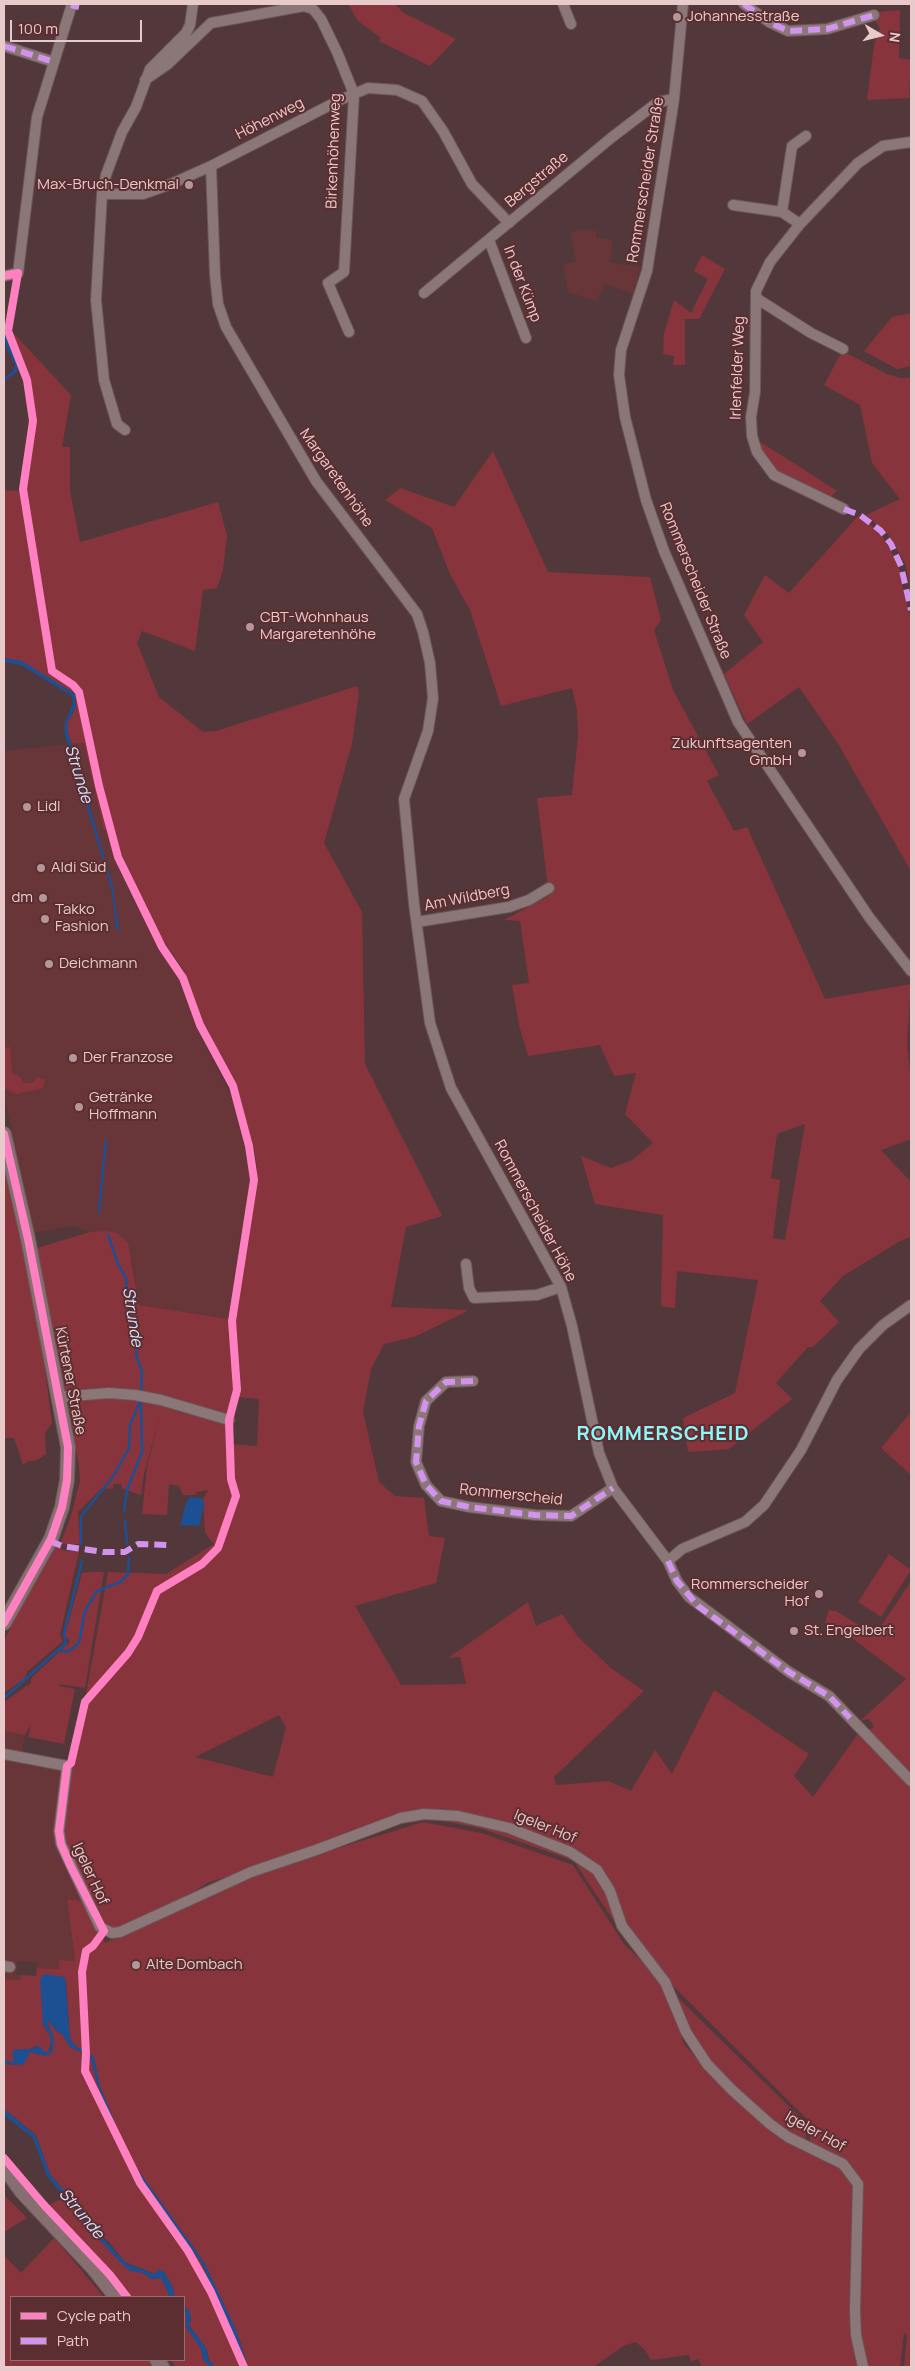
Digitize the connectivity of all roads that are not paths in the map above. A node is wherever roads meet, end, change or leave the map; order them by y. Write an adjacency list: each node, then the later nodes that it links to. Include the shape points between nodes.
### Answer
1 (72, 4): 9 (street)
2 (193, 4): 10 (street, via 186,32 158,59)
3 (563, 4): 7 (street)
4 (682, 4): 12 (street, Rommerscheider Straße)
5 (744, 4): 6 (street, via 788,31 827,29)
6 (874, 15)
7 (571, 24)
8 (4, 46): 9 (street)
9 (54, 62): 22 (street, via 33,141 18,274)
10 (145, 80): 11 (street, Birkenhöhenweg, via 168,64 211,23 308,6 321,19); 16 (street, via 136,107 122,132)
11 (354, 94): 15 (street, Höhenweg); 19 (street, Höhenweg, via 368,88 398,90 422,101 444,131 472,184); 25 (street, Birkenhöhenweg, via 344,272 328,283)
12 (674, 100): 19 (street, Bergstraße, via 658,102); 33 (street, Rommerscheider Straße, via 647,270 621,350 619,375 624,417 638,472 669,565 738,722 869,917)
13 (806, 136): 18 (street, via 792,146)
14 (911, 142): 20 (street, Irlenfelder Weg, via 883,146 858,163)
15 (211, 166): 16 (street, Höhenweg, via 143,194); 30 (street, Margaretenhöhe, via 214,275 218,304 226,327 316,481 417,614 423,632 433,698 428,732)
16 (102, 194): 28 (street, via 96,300 104,380 117,424)
17 (733, 205): 18 (street)
18 (782, 212): 20 (street)
19 (509, 223): 21 (street, Bergstraße)
20 (800, 224): 24 (street, Irlenfelder Weg, via 770,262 756,291)
21 (489, 240): 23 (street, Bergstraße); 26 (street, In der Kümp)
22 (4, 276)
23 (424, 293)
24 (756, 298): 27 (street, Irlenfelder Weg); 29 (street, Irlenfelder Weg, via 751,417 752,436 758,452 774,475)
25 (350, 332)
26 (526, 338)
27 (843, 349)
28 (125, 430)
29 (844, 509)
30 (404, 799): 32 (street, Rommerscheider Höhe)
31 (549, 888): 32 (street, Am Wildberg, via 509,907)
32 (417, 922): 36 (street, Rommerscheider Höhe, via 430,1023 451,1088)
33 (911, 971)
34 (4, 1134): 39 (main road, Kürtener Straße)
35 (466, 1264): 36 (street, via 469,1288 474,1298 537,1295)
36 (561, 1287): 41 (street, Rommerscheider Höhe, via 599,1453)
37 (911, 1305): 42 (street, via 859,1349 838,1380 801,1450 764,1505 745,1522 682,1549)
38 (473, 1382): 41 (street, Rommerscheid, via 446,1382 426,1401 419,1426 416,1462 426,1485 441,1501 535,1515 571,1516)
39 (60, 1397): 40 (street, via 109,1393 135,1395); 43 (main road, Kürtener Straße, via 68,1447 62,1506 50,1541)
40 (229, 1420)
41 (613, 1488): 42 (street, Rommerscheider Höhe)
42 (668, 1561): 45 (street, Rommerscheider Höhe, via 677,1581 698,1606 789,1672 829,1696)
43 (4, 1623)
44 (4, 1754): 48 (street, Igeler Hof, via 67,1766 59,1831 61,1844 100,1927 112,1934 251,1872 401,1818 424,1814 458,1816 509,1828 570,1852 597,1870 610,1891 622,1926 665,1982 686,2032 707,2064 770,2124 788,2137 843,2164 858,2184 855,2311)
45 (911, 1781)
46 (4, 2167): 47 (main road, via 22,2192)
47 (115, 2296)
48 (863, 2367)

